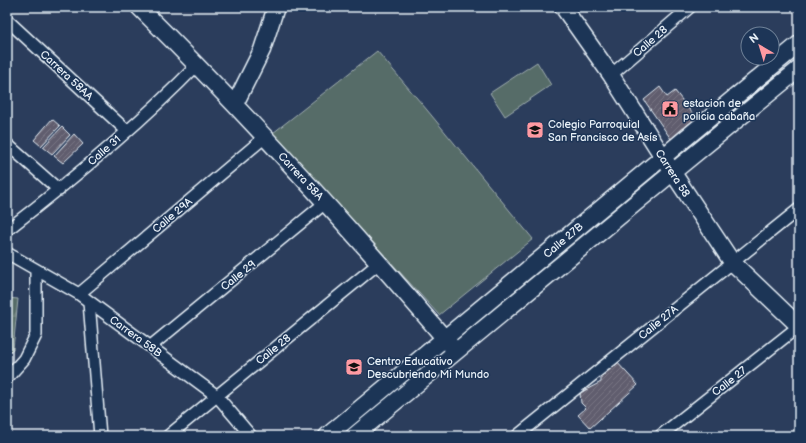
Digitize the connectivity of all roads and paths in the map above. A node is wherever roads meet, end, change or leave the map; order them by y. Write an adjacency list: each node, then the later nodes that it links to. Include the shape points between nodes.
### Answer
1 (139, 7): 7 (main road, Carrera 58A)
2 (276, 7): 10 (main road, via 262,50)
3 (563, 7): 9 (main road, Carrera 58)
4 (690, 7): 9 (street, Calle 28)
5 (7, 20): 11 (street, Carrera 58AA)
6 (799, 44): 14 (main road, Calle 27B)
7 (197, 65): 10 (main road, Carrera 58A); 11 (street, Calle 31)
8 (799, 69): 15 (main road, Calle 27B)
9 (611, 75): 14 (main road, Carrera 58)
10 (235, 104): 12 (main road, Carrera 58A)
11 (127, 131): 16 (street, Calle 31)
12 (265, 137): 17 (main road, Carrera 58A); 24 (street, Calle 29A)
13 (7, 144): 16 (street)
14 (663, 157): 15 (main road, Carrera 58); 27 (main road, Calle 27B)
15 (672, 172): 21 (main road, Carrera 58); 29 (main road, Calle 27B)
16 (59, 190): 19 (street, Calle 31)
17 (325, 203): 22 (main road, Carrera 58A); 28 (street, Calle 29)
18 (799, 209): 21 (street, Calle 27A)
19 (7, 230)
20 (7, 253): 23 (street, Carrera 58B)
21 (732, 262): 26 (main road, Carrera 58); 37 (street, Calle 27A)
22 (379, 263): 27 (main road, Carrera 58A); 31 (street, Calle 28)
23 (36, 270): 24 (street, Carrera 58B); 30 (street, via 36,335 24,359)
24 (79, 294): 25 (street, Carrera 58B)
25 (89, 302): 28 (street, Carrera 58B); 32 (street)
26 (799, 326): 38 (street, Calle 27)
27 (445, 338): 29 (main road, Carrera 58A); 35 (main road, Calle 27B)
28 (151, 346): 31 (street, Carrera 58B)
29 (456, 351): 36 (main road, Calle 27B)
30 (7, 378)
31 (217, 396): 33 (street, Calle 28); 34 (street, Carrera 58B)
32 (100, 436)
33 (168, 436)
34 (251, 436)
35 (327, 436)
36 (354, 436)
37 (517, 436)
38 (660, 436)

